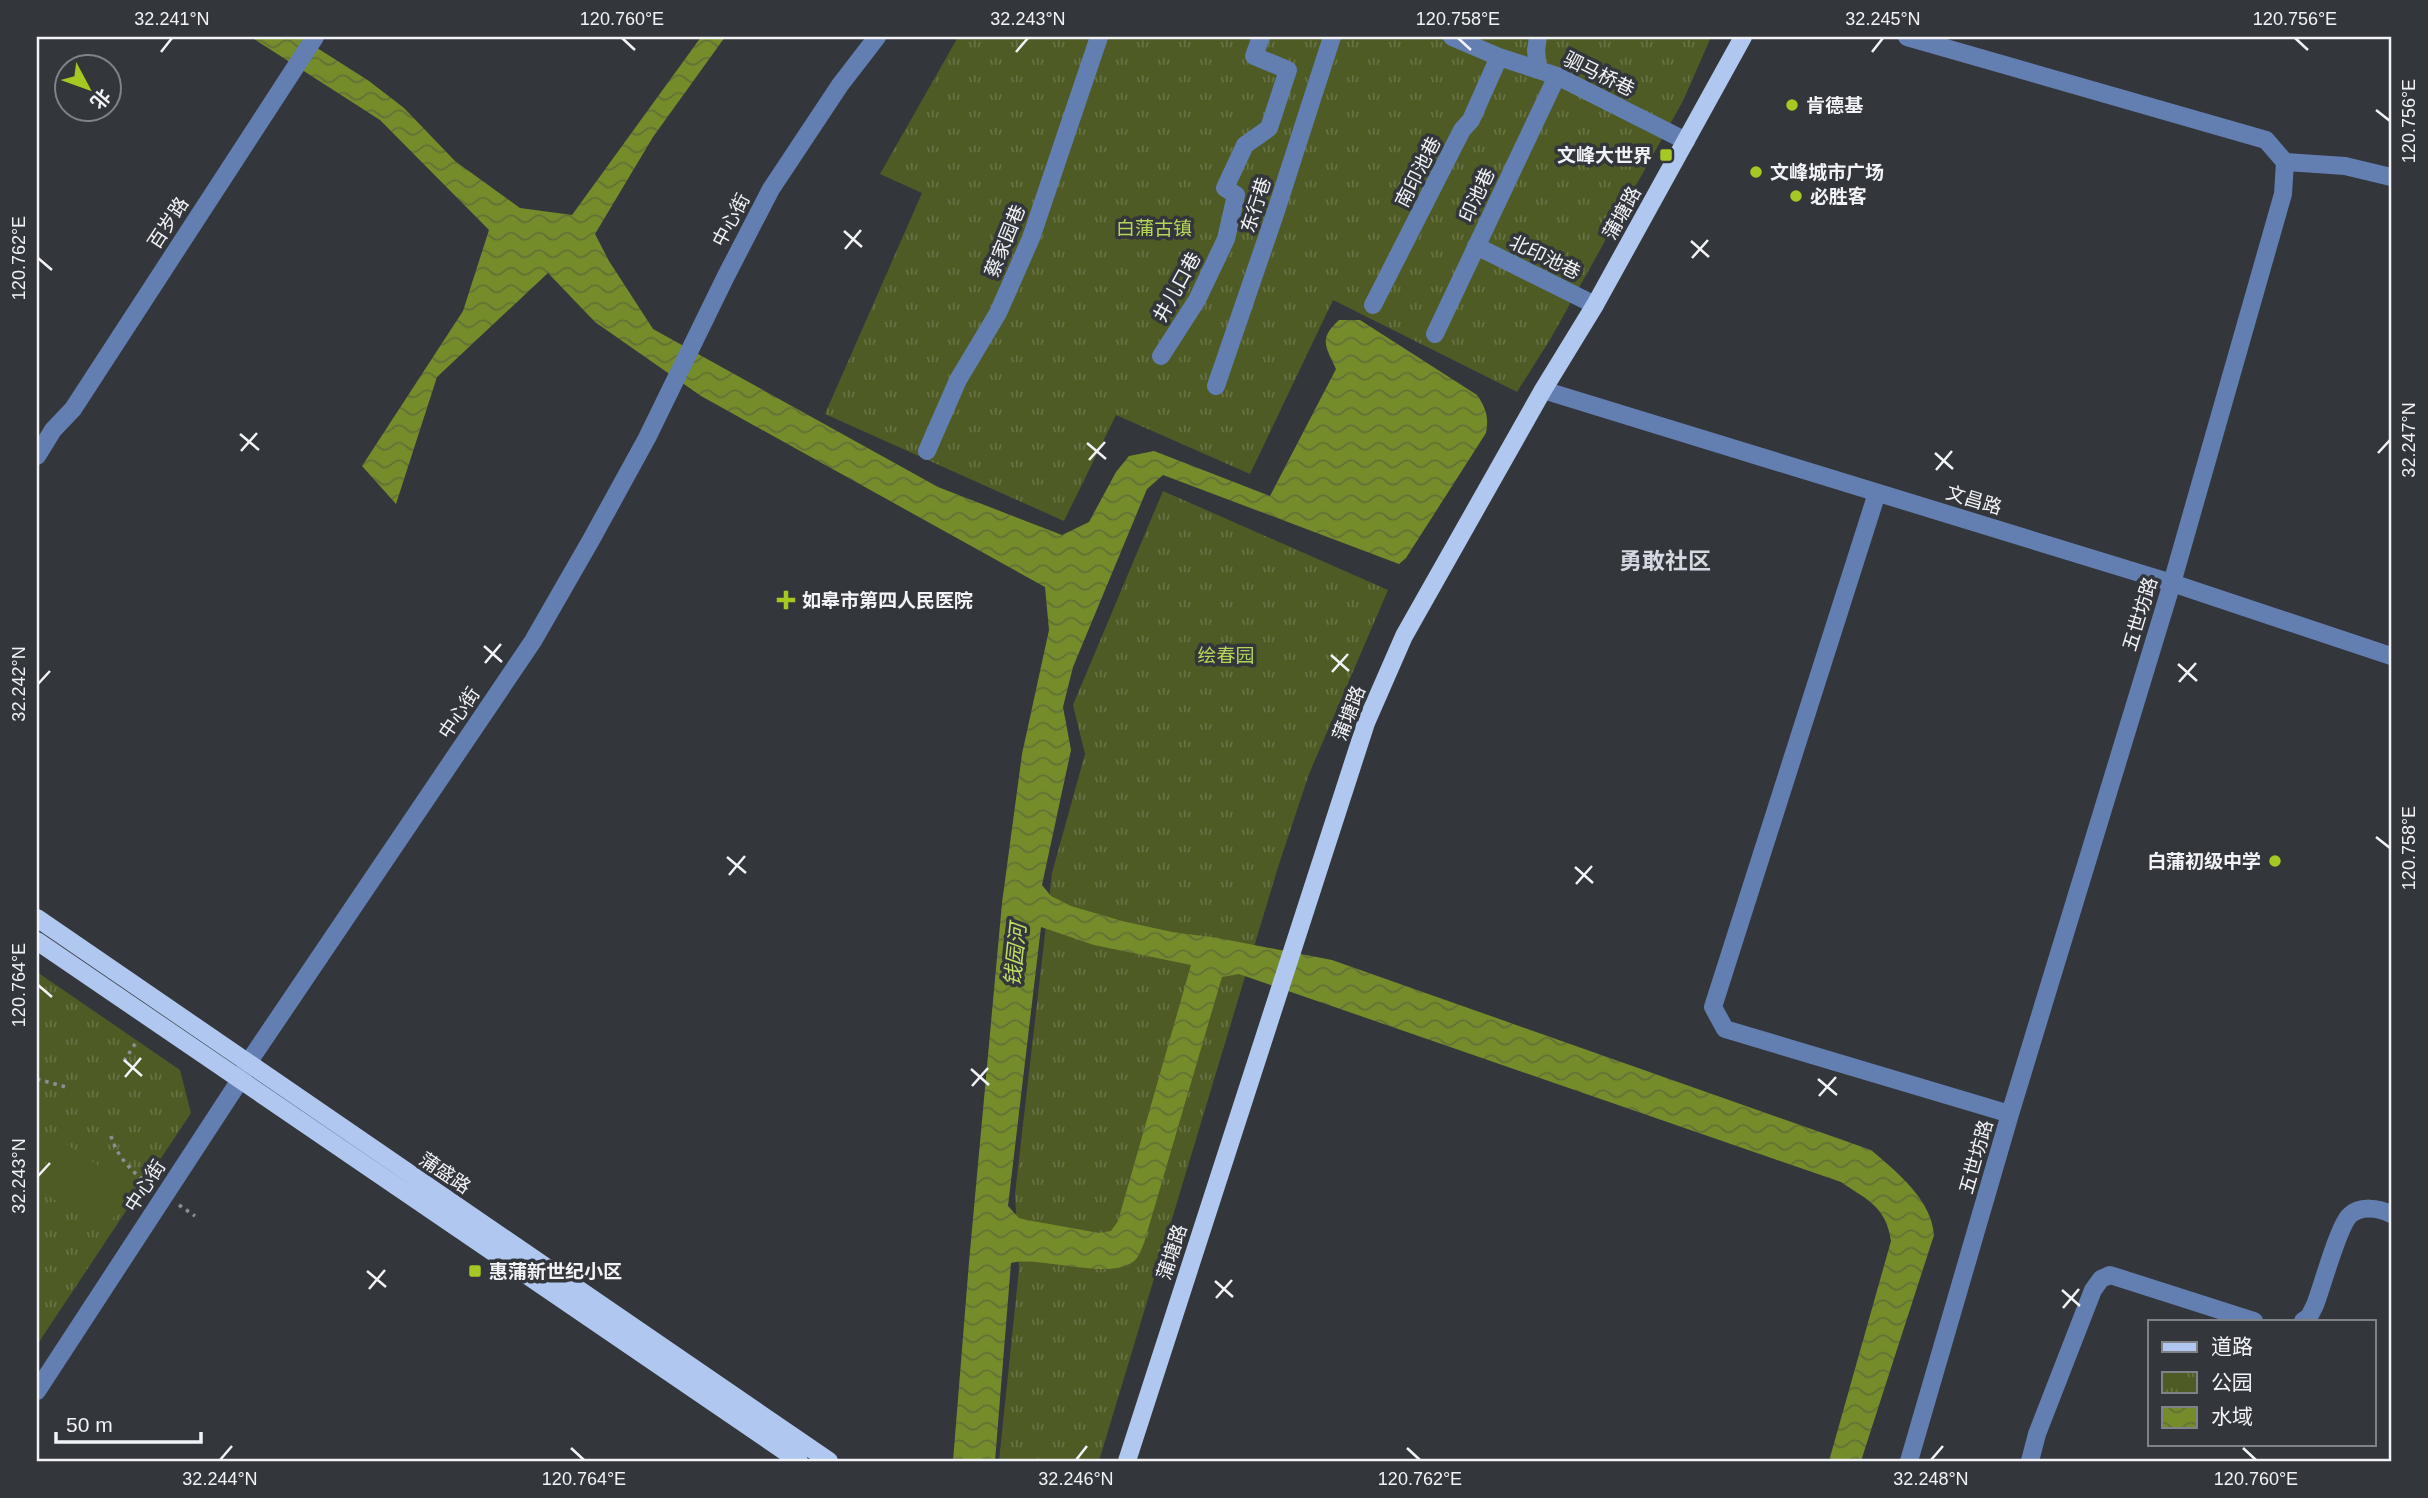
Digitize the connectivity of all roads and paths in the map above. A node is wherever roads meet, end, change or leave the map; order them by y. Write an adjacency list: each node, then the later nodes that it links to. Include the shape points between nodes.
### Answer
1 (315, 37): 23 (street, 百岁路, via 72,410)
2 (877, 37): 34 (street, 中心街, via 771,188 671,388 533,641)
3 (1099, 37): 25 (street, 蔡家园巷, via 1031,238)
4 (1261, 37): 20 (street, 井儿口巷, via 1254,55 1288,70 1269,128 1245,145 1225,188 1236,195 1226,239 1197,300)
5 (1332, 37): 21 (street, 东行巷)
6 (1452, 37): 10 (street, 驷马桥巷)
7 (1538, 37): 11 (street)
8 (1742, 37): 13 (main road, 蒲塘路)
9 (1907, 37): 14 (street, via 2266,140)
10 (1499, 57): 11 (street, 驷马桥巷); 17 (street, 南印池巷, via 1471,120)
11 (1538, 70): 12 (street, 驷马桥巷)
12 (1557, 76): 13 (street, 驷马桥巷); 16 (street, 印池巷)
13 (1686, 141): 18 (main road, 蒲塘路)
14 (2286, 162): 15 (street, via 2345,166); 28 (street, 五世坊路, via 2283,194)
15 (2391, 177)
16 (1476, 246): 18 (street, 北印池巷); 19 (street, 印池巷)
17 (1373, 305)
18 (1595, 305): 22 (main road, 蒲塘路)
19 (1435, 334)
20 (1161, 356)
21 (1216, 386)
22 (1543, 390): 27 (street, 文昌路); 48 (main road, 蒲塘路, via 1404,635 1366,723)
23 (53, 430): 24 (street, 百岁路); 26 (street, 百岁路)
24 (37, 441)
25 (927, 451)
26 (37, 456)
27 (1877, 493): 28 (street, 文昌路); 38 (street, via 1713,1007 1725,1029)
28 (2172, 583): 29 (street, 文昌路); 38 (street, 五世坊路)
29 (2391, 656)
30 (37, 918): 34 (main road, 蒲盛路)
31 (37, 941): 36 (main road, 蒲盛路)
32 (137, 1041): 33 (path)
33 (124, 1061)
34 (248, 1063): 36 (street, 中心街); 47 (main road, 蒲盛路)
35 (37, 1079): 37 (path)
36 (240, 1080): 40 (street, 中心街); 46 (main road, 蒲盛路)
37 (66, 1087)
38 (2010, 1114): 49 (street, 五世坊路)
39 (111, 1136): 40 (path, via 133,1171)
40 (164, 1195): 42 (path); 45 (street, 中心街)
41 (2391, 1213): 44 (street, via 2364,1209 2350,1215 2315,1305)
42 (195, 1216)
43 (2251, 1320): 50 (street, via 2110,1275 2101,1279 2088,1302)
44 (2304, 1320)
45 (37, 1391)
46 (799, 1461)
47 (829, 1461)
48 (1127, 1461)
49 (1909, 1461)
50 (2030, 1461)

